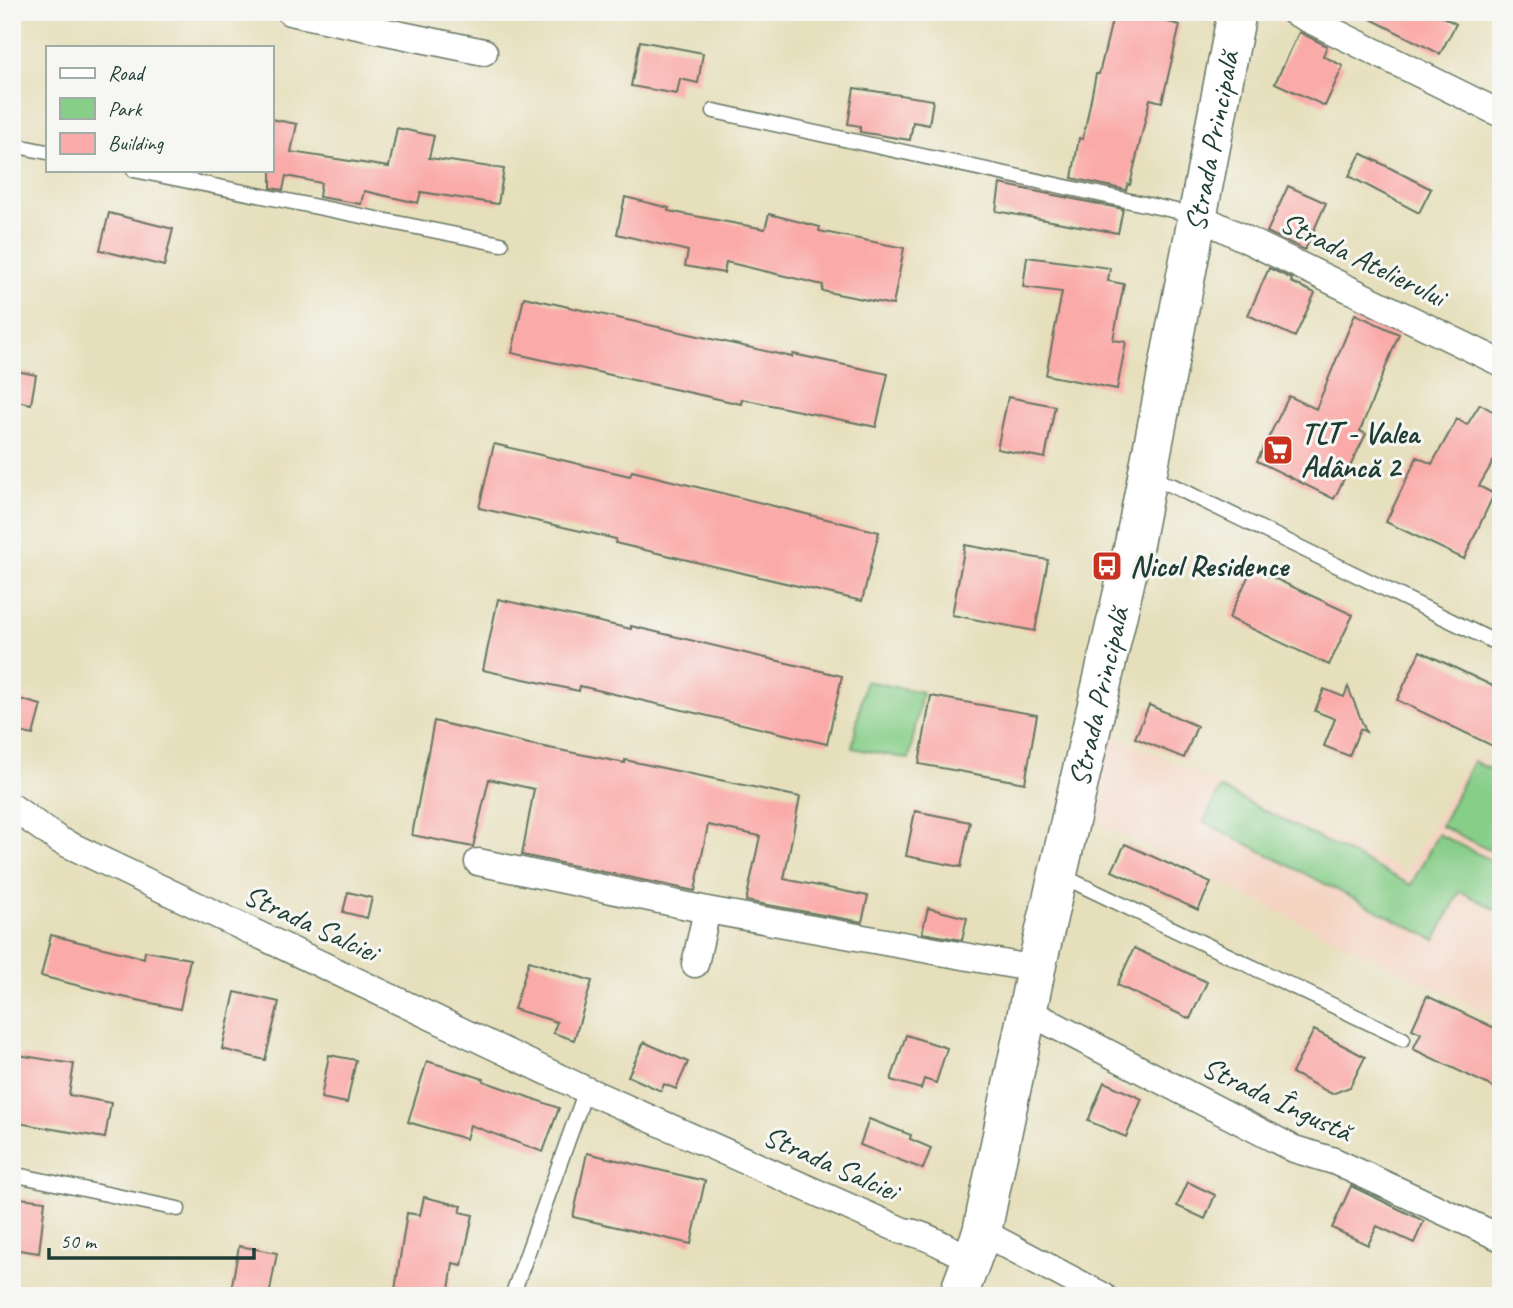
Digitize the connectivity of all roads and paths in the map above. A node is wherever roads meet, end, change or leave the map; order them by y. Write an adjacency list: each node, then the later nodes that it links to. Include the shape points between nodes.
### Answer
1 (290, 12): 4 (street)
2 (1237, 12): 10 (street, Strada Principală)
3 (1294, 12): 6 (street)
4 (484, 52)
5 (714, 111): 10 (lane)
6 (1501, 114)
7 (12, 145): 8 (lane)
8 (46, 152)
9 (144, 172): 11 (lane)
10 (1196, 215): 12 (street, Strada Atelierului); 13 (street, Strada Principală)
11 (500, 244)
12 (1501, 363)
13 (1148, 479): 14 (lane, via 1171,485); 17 (street, Strada Principală)
14 (1501, 645)
15 (12, 807): 23 (street, Strada Salciei, via 59,840)
16 (478, 862): 18 (street)
17 (1059, 875): 20 (street, Strada Principală); 22 (lane)
18 (707, 910): 19 (street); 20 (street)
19 (695, 964)
20 (1036, 969): 21 (street, Strada Principală)
21 (1029, 1012): 26 (street, Strada Îngustă, via 1294,1149 1334,1161); 27 (street, Strada Principală)
22 (1403, 1039)
23 (586, 1090): 27 (street, Strada Salciei, via 903,1231 937,1240 947,1250); 28 (lane)
24 (12, 1174): 25 (lane)
25 (178, 1209)
26 (1501, 1238)
27 (977, 1245): 29 (street, Strada Principală); 30 (street, Strada Salciei)
28 (512, 1296)
29 (958, 1296)
30 (1104, 1296)

